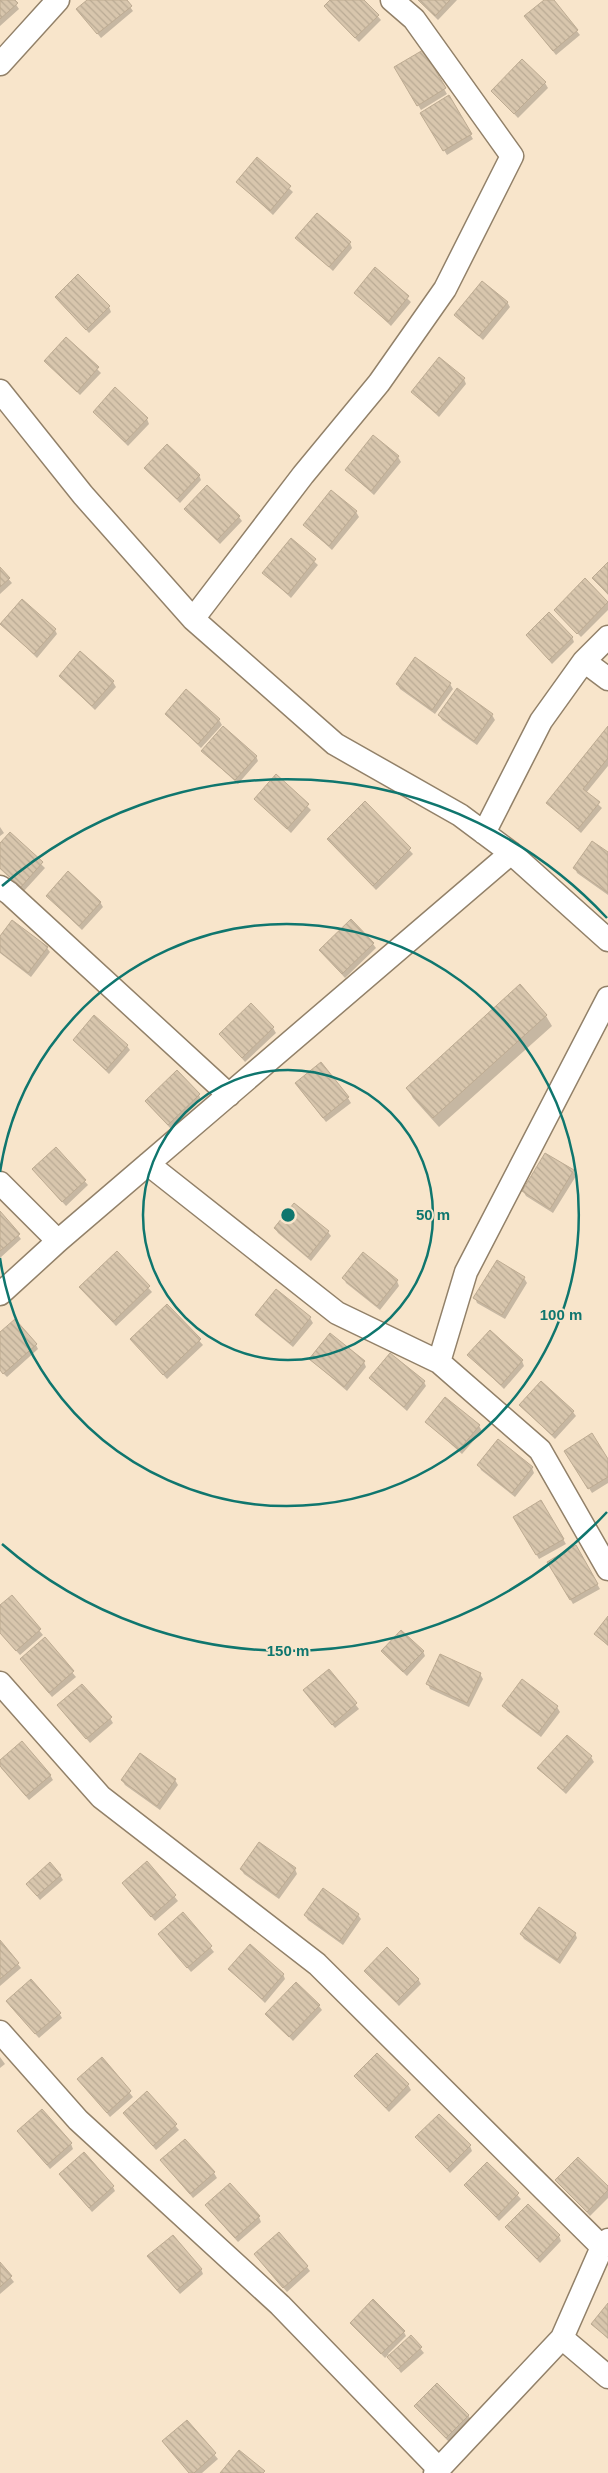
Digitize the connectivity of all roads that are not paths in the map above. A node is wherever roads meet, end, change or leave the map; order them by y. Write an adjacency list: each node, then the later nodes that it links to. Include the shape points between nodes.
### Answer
1 (58, 0): 3 (street)
2 (392, 0): 5 (street, via 414,19 512,156 445,289 379,383 303,475)
3 (0, 64)
4 (0, 391): 5 (street, via 83,495)
5 (193, 619): 9 (street, via 335,744 460,815)
6 (608, 637): 7 (street)
7 (584, 661): 8 (street); 9 (street, via 541,721)
8 (608, 679)
9 (484, 833): 10 (street)
10 (511, 853): 12 (street); 14 (street)
11 (0, 887): 14 (street)
12 (608, 940)
13 (608, 998): 19 (street, via 466,1272)
14 (229, 1095): 15 (street)
15 (148, 1164): 17 (street); 19 (street, via 337,1314)
16 (0, 1183): 17 (street)
17 (58, 1241): 18 (street)
18 (0, 1294)
19 (439, 1362): 20 (street, via 540,1450)
20 (608, 1569)
21 (0, 1683): 23 (street, via 101,1797 317,1964)
22 (0, 2032): 26 (street, via 78,2120 280,2305)
23 (605, 2243): 24 (street)
24 (562, 2338): 25 (street); 26 (street)
25 (608, 2377)
26 (437, 2471)

